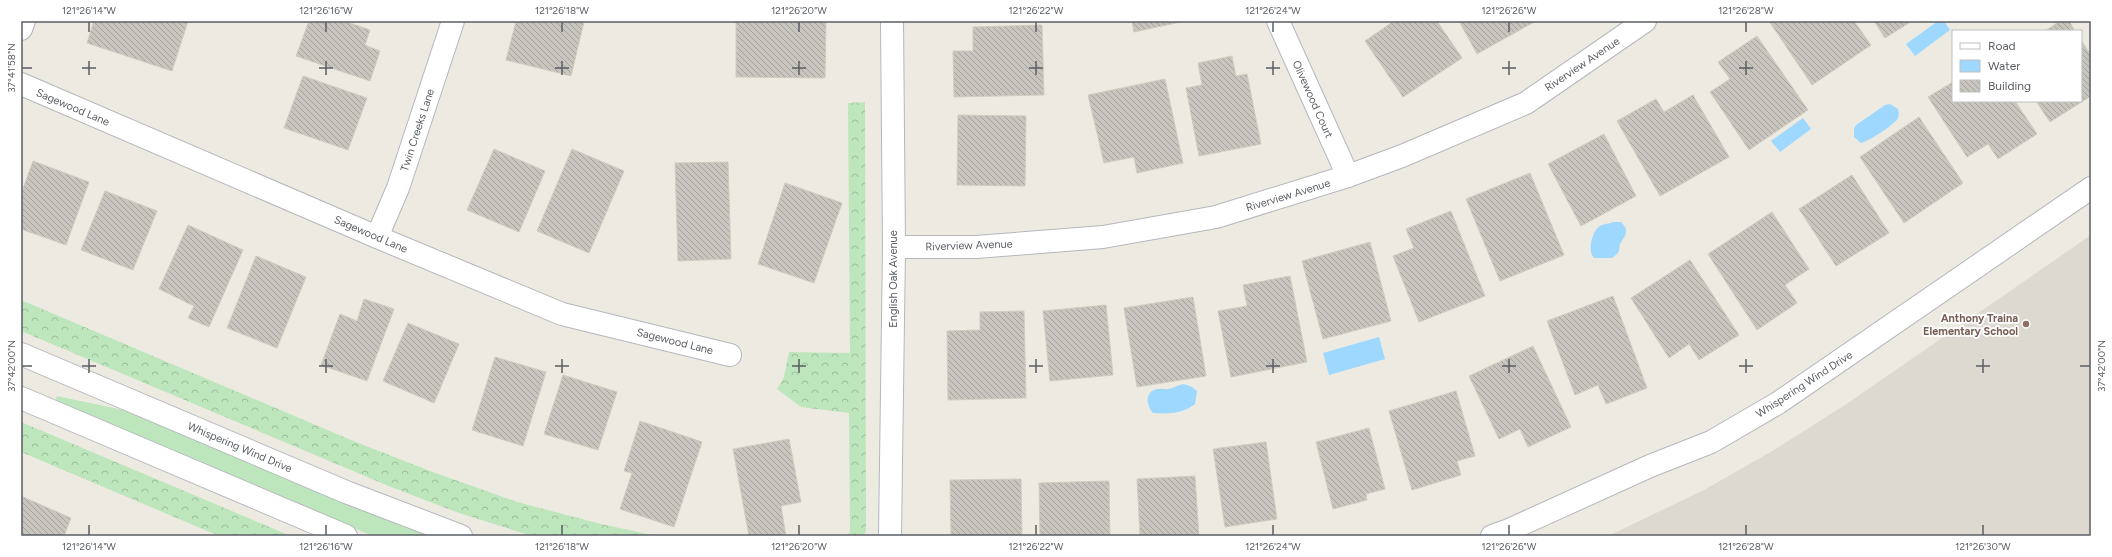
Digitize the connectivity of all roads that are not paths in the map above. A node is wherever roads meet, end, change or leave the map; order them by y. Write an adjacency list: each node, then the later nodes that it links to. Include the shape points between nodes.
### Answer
1 (24, 21): 6 (street)
2 (454, 21): 10 (street, Twin Creeks Lane, via 398,188)
3 (892, 21): 11 (street, English Oak Avenue)
4 (1278, 21): 8 (street, Olivewood Court)
5 (1645, 21): 8 (street, Riverview Avenue, via 1526,103)
6 (21, 29)
7 (21, 84): 10 (street, Sagewood Lane)
8 (1348, 176): 11 (street, Riverview Avenue, via 1216,217 1103,237 976,247)
9 (2091, 188): 18 (street, Whispering Wind Drive, via 1778,403 1738,427 1710,442)
10 (377, 237): 13 (street, Sagewood Lane, via 562,314)
11 (894, 247): 17 (street, English Oak Avenue)
12 (21, 354): 16 (street, Whispering Wind Drive, via 346,492)
13 (730, 355)
14 (21, 398): 15 (street)
15 (346, 536)
16 (461, 536)
17 (890, 536)
18 (1492, 536)

